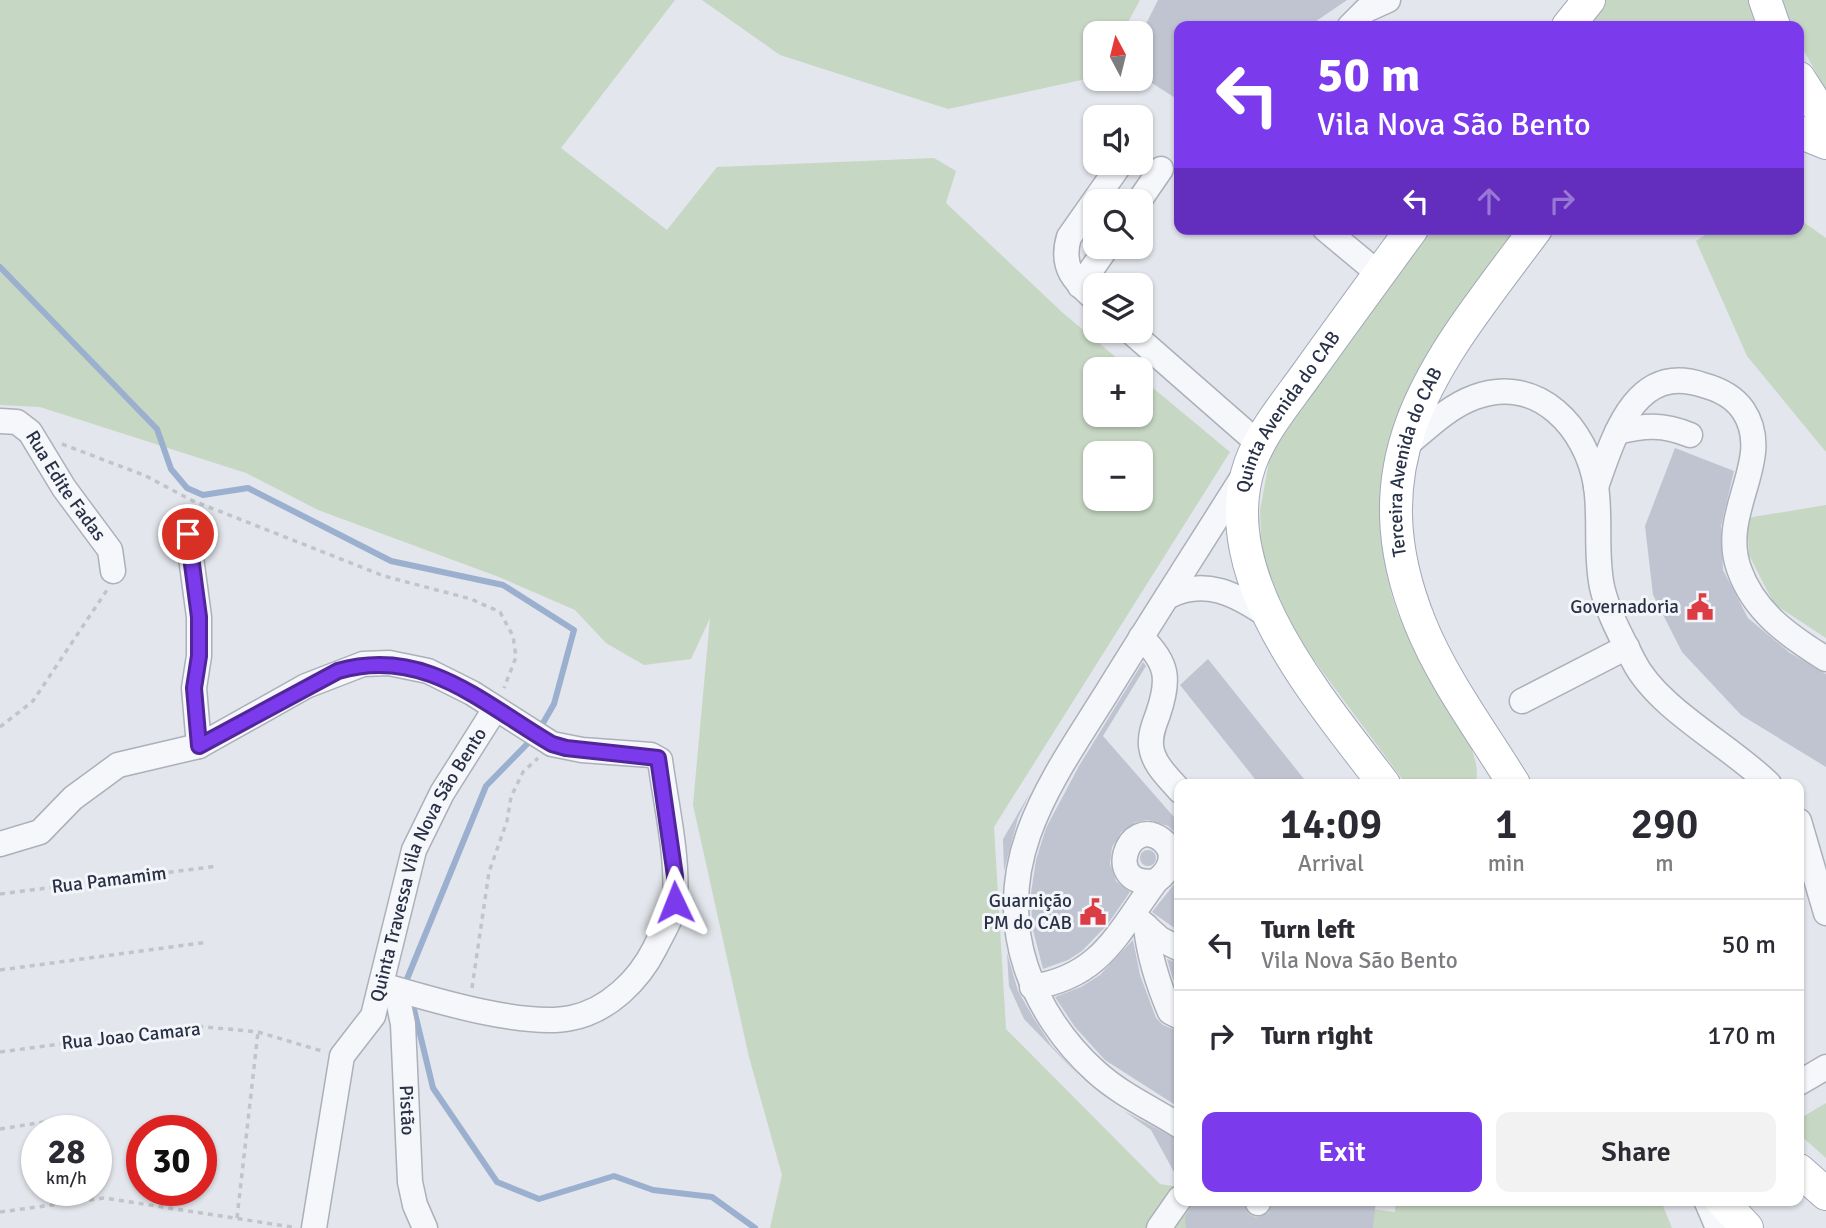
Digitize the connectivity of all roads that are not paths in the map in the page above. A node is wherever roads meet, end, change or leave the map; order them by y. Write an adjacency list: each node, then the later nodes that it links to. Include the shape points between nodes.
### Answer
1 (1388, 0): 4 (street)
2 (1589, 0): 5 (main road)
3 (1765, 0): 6 (main road)
4 (1355, 21)
5 (1572, 21)
6 (1772, 21)
7 (1804, 86): 8 (main road)
8 (1826, 120)
9 (1804, 134): 10 (main road)
10 (1826, 143)
11 (1161, 169): 13 (street)
12 (1113, 175): 18 (street, via 1069,237 1066,262 1070,275)
13 (1147, 189)
14 (1332, 235): 17 (street)
15 (1408, 235): 17 (main road, Quinta Avenida do CAB)
16 (1532, 235): 23 (main road, Terceira Avenida do CAB, via 1444,357)
17 (1379, 274): 24 (main road, Quinta Avenida do CAB)
18 (1083, 288)
19 (1141, 343): 24 (street)
20 (0, 421): 27 (street, Rua Edite Fadas, via 17,422 30,432 110,550)
21 (1618, 432): 22 (street, via 1648,424); 25 (street); 32 (street, via 1635,403 1654,384 1675,379 1715,388 1742,408 1754,444 1753,464 1735,519 1738,568 1767,616)
22 (1690, 435)
23 (1401, 449): 25 (street, via 1472,398 1513,392 1556,408 1573,426 1586,450); 35 (main road, Terceira Avenida do CAB, via 1395,507 1405,580 1426,635)
24 (1255, 455): 28 (street); 29 (main road, Quinta Avenida do CAB, via 1245,486 1244,525)
25 (1596, 486): 31 (street, via 1602,588)
26 (188, 534): 36 (street, via 199,617 194,688)
27 (113, 571)
28 (1167, 597): 29 (street, via 1180,590 1210,587); 30 (street)
29 (1268, 615): 37 (main road, via 1297,668)
30 (1141, 637): 41 (street, via 1158,653 1166,679 1151,747); 48 (street, via 1065,759 1024,844 1015,877 1014,916)
31 (1627, 647): 33 (street); 40 (street, via 1634,663 1668,703)
32 (1826, 659)
33 (1522, 701)
34 (495, 709): 36 (street, via 428,671 390,663 363,664 306,686); 49 (street, Quinta Travessa Vila Nova São Bento, via 442,793 414,850); 49 (street, via 552,744 651,755 660,760 675,902 635,980 595,1009 572,1018 547,1020 470,1008)
35 (1482, 733): 38 (main road); 39 (main road, Terceira Avenida do CAB)
36 (199, 746): 43 (street, via 118,765 73,798 40,832)
37 (1380, 779)
38 (1485, 779)
39 (1511, 779)
40 (1763, 779)
41 (1174, 784)
42 (1804, 838): 45 (street)
43 (0, 844)
44 (1156, 881): 46 (street)
45 (1826, 914)
46 (1139, 920): 47 (street); 48 (street, via 1088,969 1055,984); 50 (street, via 1158,985)
47 (1174, 945)
48 (1032, 987): 53 (street, via 1049,1017 1094,1071)
49 (389, 988): 59 (street, Quinta Travessa Vila Nova São Bento, via 342,1056); 60 (street, Pistão, via 403,1024 410,1182)
50 (1174, 1014)
51 (1826, 1067): 52 (street)
52 (1804, 1080)
53 (1174, 1123)
54 (1804, 1174): 55 (main road)
55 (1826, 1194)
56 (1174, 1206): 61 (street)
57 (1709, 1206): 62 (street)
58 (1727, 1206): 63 (main road)
59 (314, 1228)
60 (425, 1228)
61 (1159, 1228)
62 (1718, 1228)
63 (1747, 1228)

